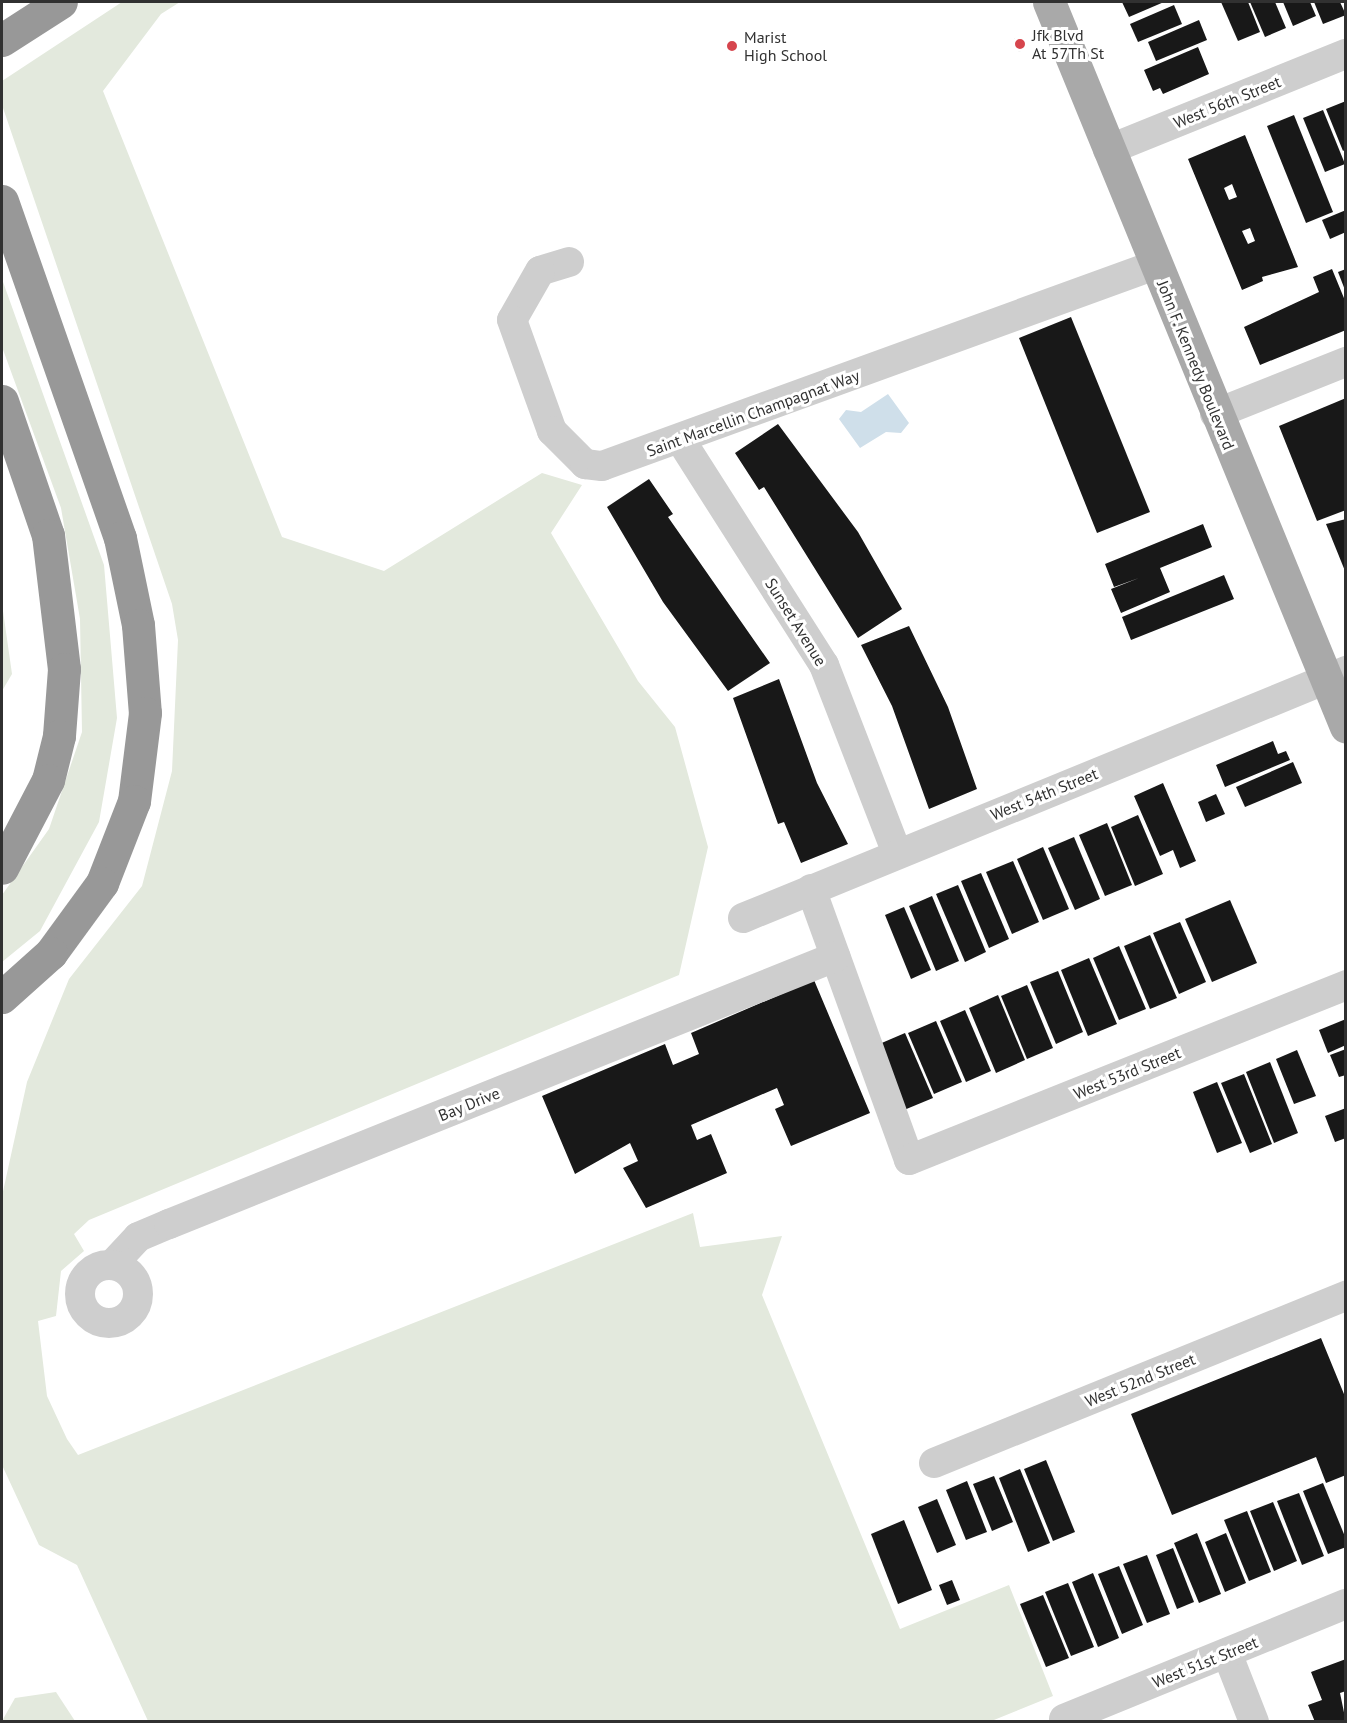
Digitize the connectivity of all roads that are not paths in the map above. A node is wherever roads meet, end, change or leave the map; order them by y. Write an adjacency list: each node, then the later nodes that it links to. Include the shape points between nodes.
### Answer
1 (61, 2): 3 (highway)
2 (1049, 2): 5 (main road, John F. Kennedy Boulevard)
3 (2, 40)
4 (1346, 54): 5 (street, West 56th Street)
5 (1108, 150): 8 (main road, John F. Kennedy Boulevard)
6 (2, 201): 21 (highway, via 120,538 138,625 145,713 134,801 102,883 51,953)
7 (569, 262): 12 (street, Saint Marcellin Champagnat Way, via 540,272 512,320 552,431 569,453 585,464 602,466)
8 (1155, 265): 11 (main road, John F. Kennedy Boulevard); 12 (street, Saint Marcellin Champagnat Way)
9 (1346, 362): 11 (street)
10 (2, 401): 16 (highway, via 48,536 64,657 60,728 48,780)
11 (1215, 414): 13 (main road, John F. Kennedy Boulevard)
12 (680, 439): 15 (street, Sunset Avenue, via 824,664)
13 (1336, 675): 14 (main road, John F. Kennedy Boulevard); 15 (street, West 54th Street)
14 (1346, 727)
15 (897, 853): 17 (street, West 54th Street)
16 (2, 868)
17 (811, 889): 18 (street, West 54th Street); 19 (street)
18 (743, 918)
19 (835, 957): 20 (street, West 53rd Street, via 909,1160); 22 (street, Bay Drive, via 138,1237)
20 (1346, 985)
21 (2, 997)
22 (112, 1265)
23 (1346, 1296): 24 (street, West 52nd Street)
24 (934, 1463)
25 (1346, 1604): 26 (street, West 51st Street)
26 (1227, 1653): 27 (street, West 51st Street); 28 (street)
27 (1064, 1719)
28 (1254, 1722)

